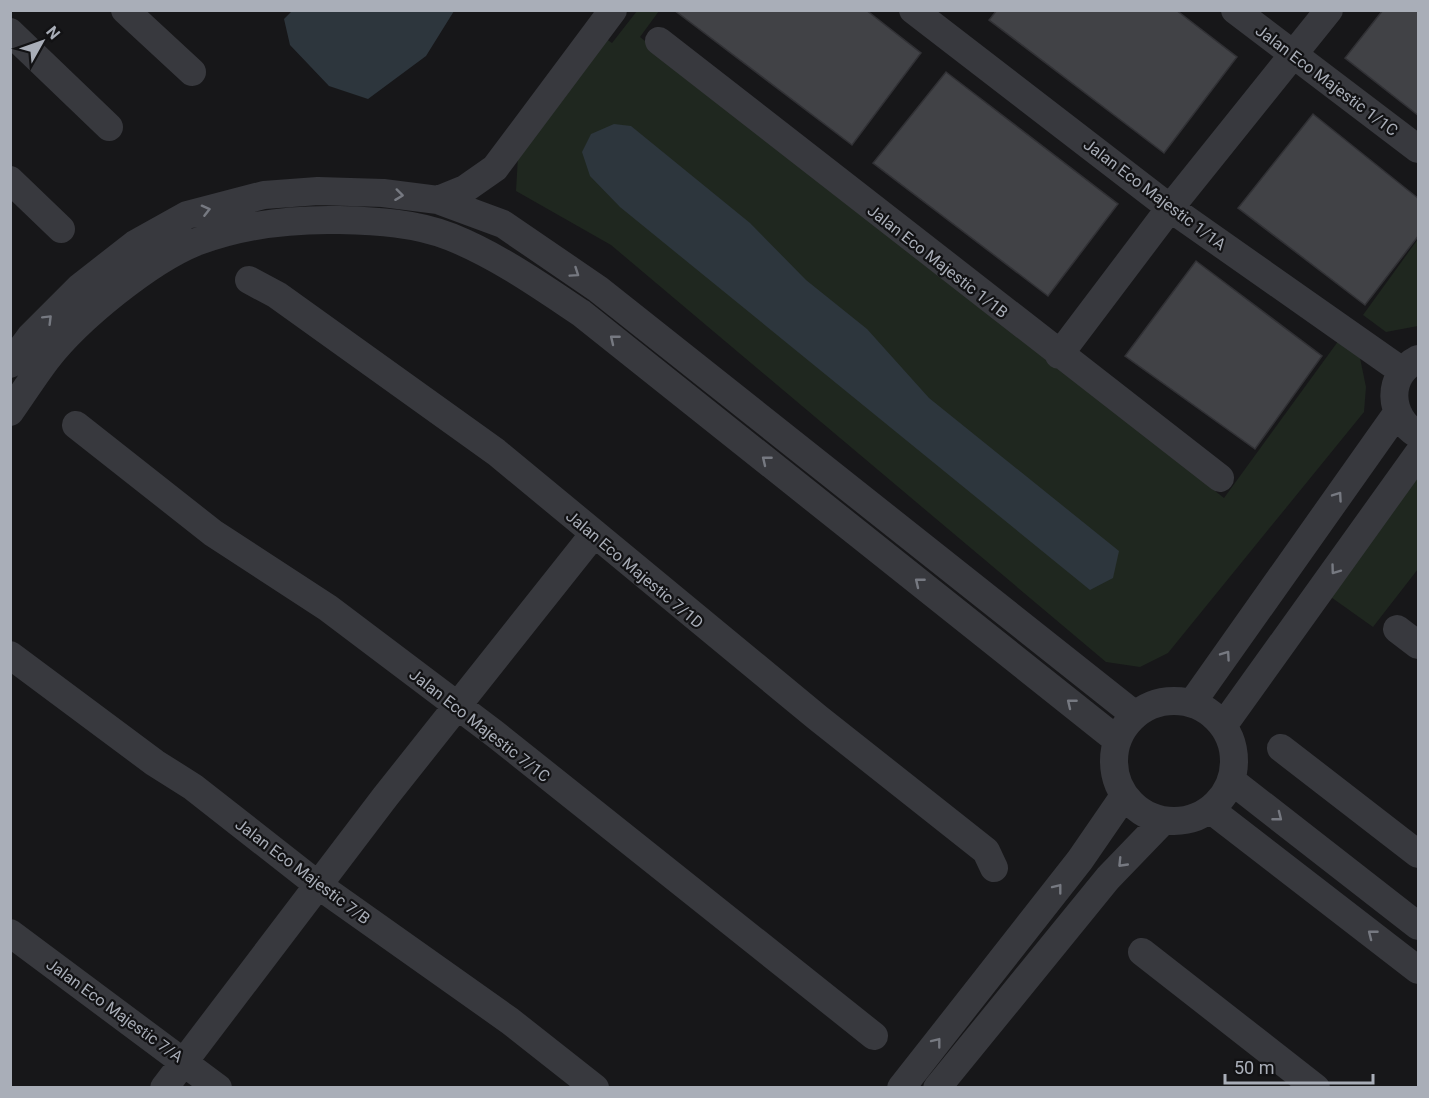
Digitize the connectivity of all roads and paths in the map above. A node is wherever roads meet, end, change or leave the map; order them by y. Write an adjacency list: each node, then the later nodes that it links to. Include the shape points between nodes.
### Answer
1 (125, 10): 9 (street)
2 (613, 10): 12 (street)
3 (913, 10): 15 (street, Jalan Eco Majestic 1/1A)
4 (1235, 10): 8 (street, Jalan Eco Majestic 1/1C)
5 (1329, 10): 8 (street)
6 (10, 32): 10 (street)
7 (659, 41): 19 (street, Jalan Eco Majestic 1/1B)
8 (1294, 57): 11 (street, Jalan Eco Majestic 1/1C); 15 (street)
9 (192, 72)
10 (109, 127)
11 (1419, 149)
12 (495, 168): 14 (street, via 465,189); 16 (street, via 492,191)
13 (10, 180): 17 (street)
14 (438, 200): 16 (street); 20 (street, one-way to 14, via 30,337 80,287 135,244 187,214 264,195 318,191)
15 (1170, 208): 19 (street); 21 (street, Jalan Eco Majestic 1/1A)
16 (503, 224): 32 (street, one-way to 32, via 598,289)
17 (61, 229)
18 (249, 280): 28 (street, Jalan Eco Majestic 7/1D, via 277,295 496,452)
19 (1059, 355): 27 (street, Jalan Eco Majestic 1/1B)
20 (10, 364)
21 (1410, 365): 23 (street, via 1394,391)
22 (10, 412): 34 (street, one-way to 22, via 581,312 508,265 450,237 388,221 321,220 257,225 195,242 99,306 47,358)
23 (1396, 412): 25 (street); 30 (street, one-way to 23)
24 (76, 425): 31 (street, Jalan Eco Majestic 7/1C, via 213,533 328,608)
25 (1419, 435)
26 (1419, 454): 33 (street, one-way to 33)
27 (1220, 478)
28 (593, 535): 31 (street); 41 (street, Jalan Eco Majestic 7/1D)
29 (10, 656): 42 (street, Jalan Eco Majestic 7/B, via 193,787)
30 (1192, 703): 32 (street, via 1172,700 1152,704); 33 (street, via 1210,712)
31 (458, 707): 42 (street); 47 (street, Jalan Eco Majestic 7/1C)
32 (1135, 715): 34 (street)
33 (1223, 726): 36 (street, via 1233,752)
34 (1117, 740): 37 (street, via 1114,769)
35 (1281, 748): 40 (street)
36 (1232, 781): 38 (street); 43 (street, one-way to 43)
37 (1124, 796): 39 (street, via 1147,815); 52 (street, one-way to 37, via 1080,860)
38 (1211, 810): 39 (street, via 1188,820); 46 (street, one-way to 38)
39 (1163, 821): 53 (street, one-way to 53, via 1108,878)
40 (1419, 854)
41 (990, 859)
42 (318, 885): 48 (street); 51 (street, Jalan Eco Majestic 7/B, via 510,1021)
43 (1419, 926)
44 (10, 933): 48 (street, Jalan Eco Majestic 7/A)
45 (1142, 952): 54 (street)
46 (1419, 970)
47 (874, 1036)
48 (185, 1060): 49 (street); 50 (street, Jalan Eco Majestic 7/A)
49 (164, 1088)
50 (218, 1088)
51 (595, 1088)
52 (901, 1088)
53 (937, 1088)
54 (1316, 1088)

